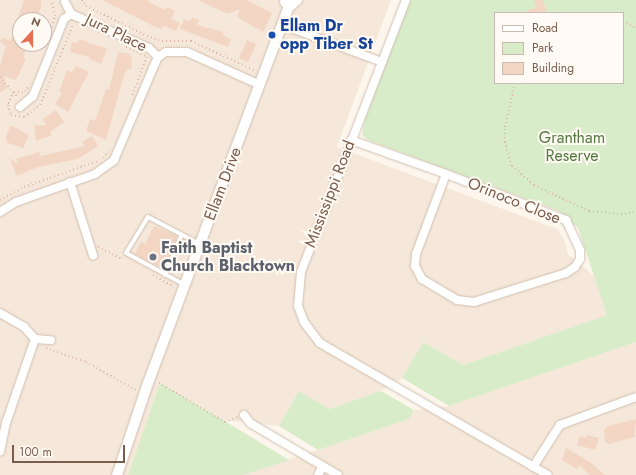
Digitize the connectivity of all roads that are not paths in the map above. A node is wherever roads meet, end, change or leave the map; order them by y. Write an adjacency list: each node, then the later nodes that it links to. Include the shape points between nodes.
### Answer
1 (406, 0): 7 (street, Mississippi Road)
2 (65, 2): 4 (street, Jura Place)
3 (290, 2): 5 (street, Ellam Drive)
4 (71, 14): 6 (street, Jura Place, via 149,48); 9 (street, Jura Place, via 64,19 33,96)
5 (283, 25): 7 (street); 8 (street, Ellam Drive)
6 (158, 57): 8 (street, via 166,52 187,52); 12 (street, via 114,160 95,174)
7 (382, 62): 10 (street, Mississippi Road)
8 (260, 85): 15 (street, Ellam Drive)
9 (20, 106)
10 (351, 140): 11 (street, Orinoco Close); 26 (street, Mississippi Road, via 301,272 298,306 304,322 320,343)
11 (446, 174): 11 (street, Orinoco Close, via 566,220 580,250 580,259 575,267 566,273 474,302 457,300 422,279 415,266 416,254)
12 (70, 182): 13 (street, via 16,202); 16 (street)
13 (0, 212)
14 (182, 236): 15 (lane); 17 (lane); 17 (lane, via 148,217 126,253)
15 (200, 244): 18 (street, Ellam Drive)
16 (92, 250)
17 (165, 275): 18 (lane)
18 (185, 285): 27 (street, Ellam Drive)
19 (0, 313): 21 (street, via 24,327)
20 (51, 340): 21 (street)
21 (34, 342): 24 (street, via 6,423)
22 (636, 397): 26 (street, via 560,425)
23 (244, 415): 25 (street, via 250,423)
24 (0, 451)
25 (323, 466): 28 (street); 29 (street)
26 (534, 466): 30 (street, Mississippi Road)
27 (117, 475)
28 (318, 475)
29 (338, 475)
30 (548, 475)

